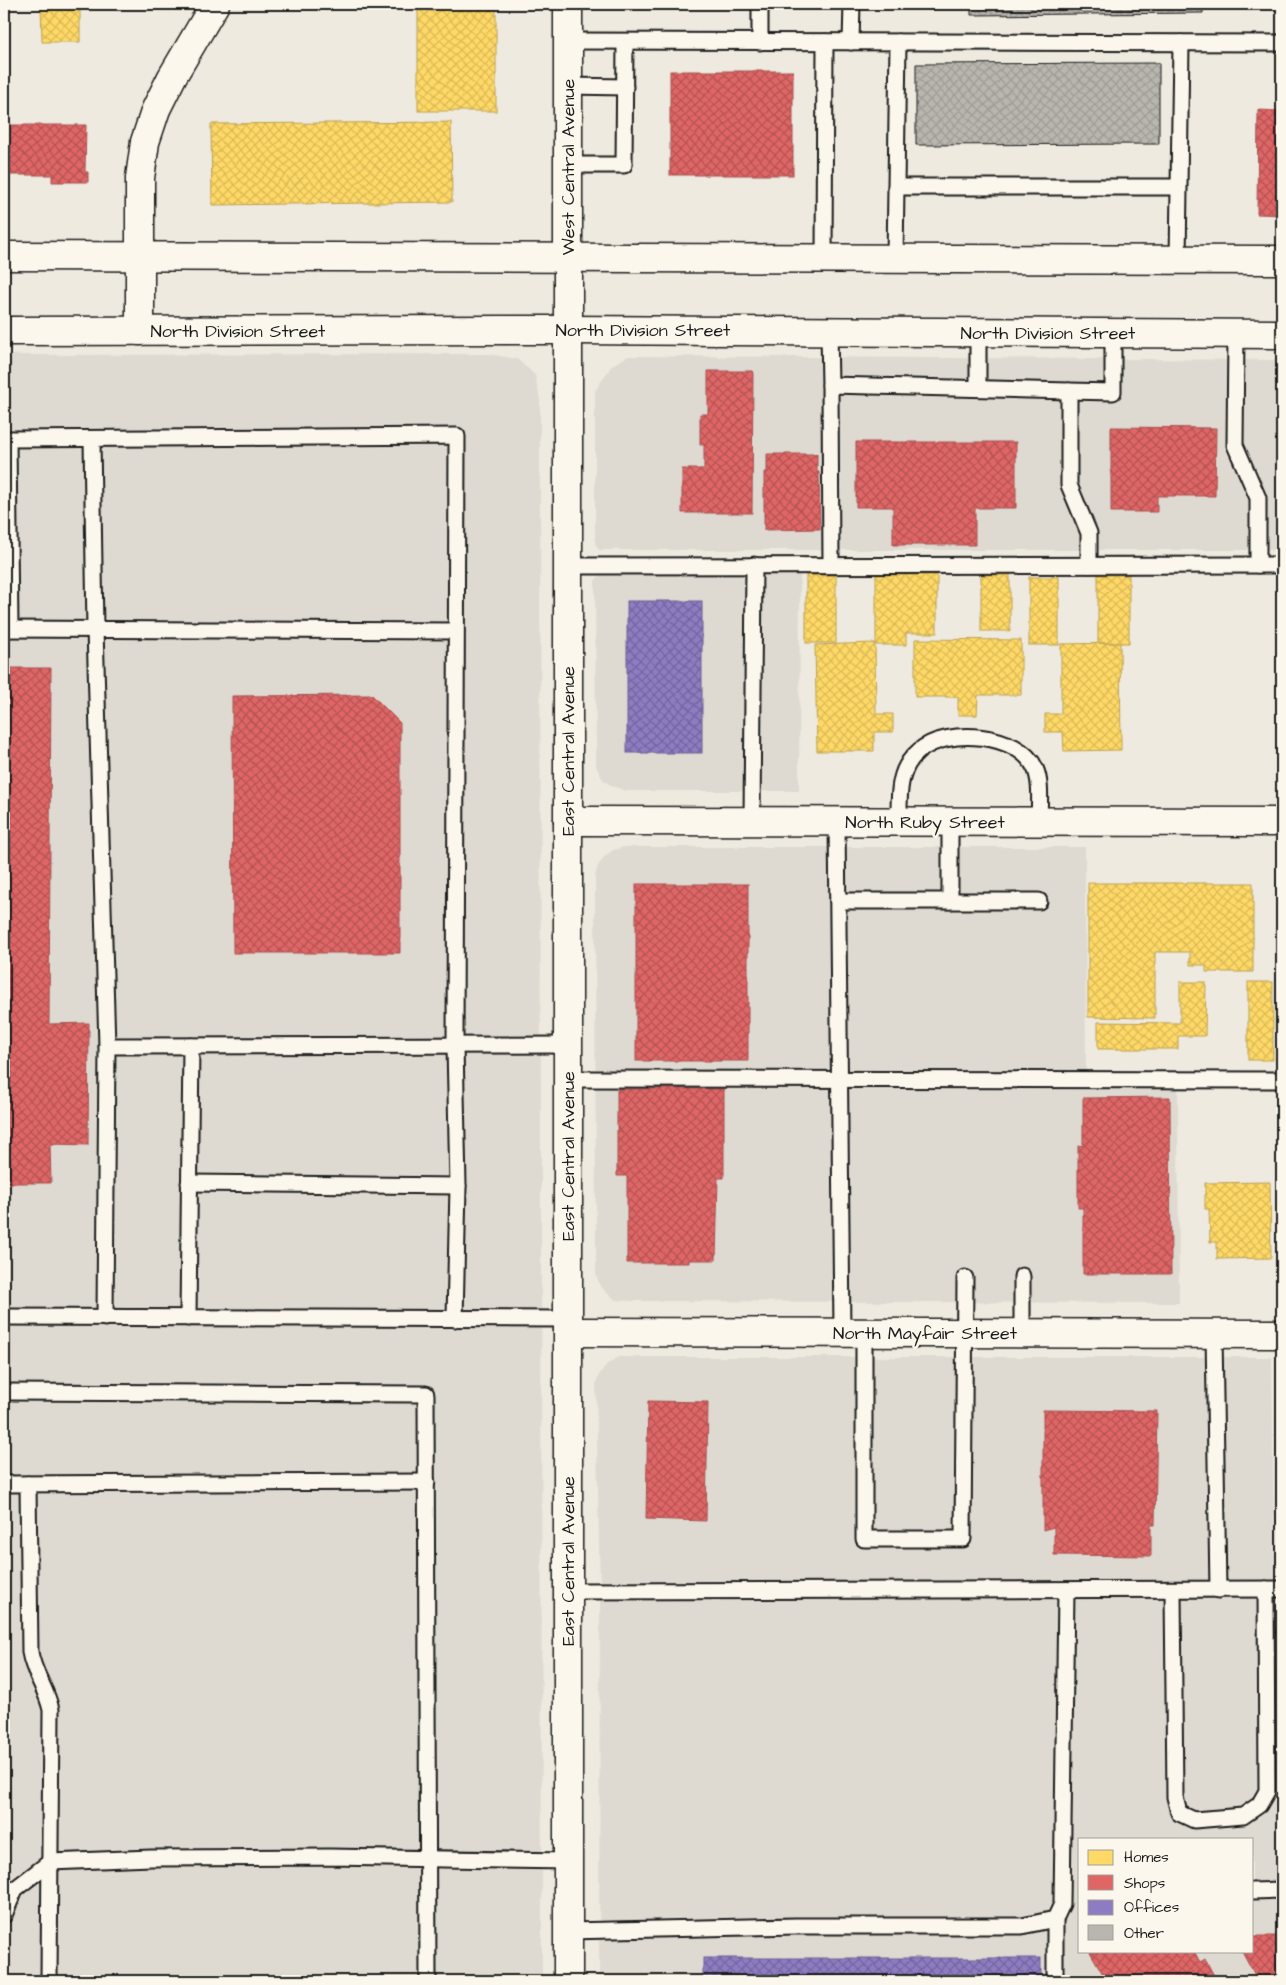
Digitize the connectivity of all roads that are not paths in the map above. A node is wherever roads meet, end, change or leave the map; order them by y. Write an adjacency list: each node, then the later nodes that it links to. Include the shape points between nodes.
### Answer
1 (215, 4): 18 (street, via 172,77 145,142 140,178)
2 (568, 4): 5 (street, West Central Avenue)
3 (760, 4): 7 (lane)
4 (852, 4): 9 (lane)
5 (568, 41): 6 (lane); 13 (street, West Central Avenue)
6 (625, 42): 7 (lane); 14 (lane)
7 (760, 42): 8 (lane)
8 (825, 42): 9 (lane); 21 (lane)
9 (851, 42): 10 (lane)
10 (898, 42): 11 (lane); 16 (lane)
11 (1180, 43): 12 (lane); 17 (lane)
12 (1282, 43)
13 (568, 86): 14 (lane); 15 (street, West Central Avenue)
14 (625, 87): 15 (lane, via 624,165)
15 (567, 165): 20 (street, West Central Avenue)
16 (896, 187): 17 (lane); 22 (lane)
17 (1178, 187): 23 (lane)
18 (140, 255): 19 (street); 20 (street); 27 (street)
19 (4, 256)
20 (568, 257): 21 (street); 25 (street, West Central Avenue)
21 (824, 258): 22 (street)
22 (895, 259): 23 (street)
23 (1178, 260): 24 (street)
24 (1282, 260)
25 (568, 330): 27 (street, North Division Street); 28 (street, North Division Street); 40 (street, East Central Avenue)
26 (4, 331): 27 (street, North Division Street)
27 (140, 331)
28 (829, 331): 29 (street, North Division Street); 33 (lane)
29 (978, 332): 30 (street, North Division Street); 34 (lane)
30 (1112, 333): 31 (street, North Division Street); 35 (lane, via 1112,392)
31 (1236, 334): 32 (street, North Division Street); 38 (lane, via 1235,445 1258,498)
32 (1282, 334)
33 (830, 385): 34 (lane); 42 (lane)
34 (978, 388): 35 (lane)
35 (1069, 392): 37 (lane, via 1069,485 1088,533)
36 (92, 440): 43 (lane, via 8,439); 44 (lane); 45 (lane, via 457,436)
37 (1088, 565): 38 (lane); 42 (lane)
38 (1258, 565): 39 (lane)
39 (1282, 565)
40 (568, 566): 41 (lane); 46 (street, East Central Avenue)
41 (754, 566): 42 (lane); 47 (lane)
42 (831, 566)
43 (7, 629): 44 (lane)
44 (95, 629): 45 (lane); 57 (lane)
45 (455, 631): 59 (lane)
46 (568, 821): 47 (street, North Ruby Street); 56 (street, East Central Avenue)
47 (752, 821): 48 (street, North Ruby Street)
48 (837, 822): 49 (street, North Ruby Street); 53 (lane)
49 (899, 822): 50 (street, North Ruby Street); 51 (lane, via 900,781 919,750 938,741 974,736 995,739 1027,756 1036,769)
50 (950, 822): 51 (street, North Ruby Street); 54 (lane)
51 (1039, 822): 52 (street, North Ruby Street)
52 (1282, 822)
53 (838, 901): 54 (lane); 61 (lane)
54 (950, 901): 55 (lane)
55 (1039, 901)
56 (568, 1045): 59 (lane); 60 (street, East Central Avenue)
57 (107, 1046): 58 (lane); 68 (lane)
58 (191, 1046): 59 (lane); 63 (lane)
59 (455, 1046): 64 (lane)
60 (568, 1079): 61 (lane); 71 (street, East Central Avenue)
61 (840, 1080): 62 (lane); 72 (lane)
62 (1282, 1080)
63 (190, 1183): 64 (lane); 69 (lane)
64 (458, 1186): 70 (lane)
65 (1022, 1276): 74 (lane)
66 (965, 1278): 73 (lane)
67 (4, 1317): 68 (lane)
68 (105, 1318): 69 (lane)
69 (188, 1318): 70 (lane)
70 (455, 1319): 71 (lane)
71 (568, 1325): 72 (street, North Mayfair Street); 86 (street, East Central Avenue)
72 (853, 1332): 73 (street, North Mayfair Street); 73 (lane, via 864,1539 963,1540)
73 (965, 1333): 74 (street, North Mayfair Street)
74 (1022, 1334): 75 (street, North Mayfair Street)
75 (1214, 1334): 76 (street, North Mayfair Street); 85 (lane)
76 (1282, 1334)
77 (4, 1392): 78 (lane, via 426,1394)
78 (427, 1482): 80 (lane); 87 (lane)
79 (4, 1484): 80 (lane)
80 (28, 1484): 89 (lane, via 30,1652 51,1710)
81 (1266, 1589): 82 (lane); 84 (lane, via 1267,1791 1259,1805 1243,1816 1194,1820 1179,1813 1175,1797); 85 (lane)
82 (1282, 1589)
83 (1066, 1590): 84 (lane); 86 (lane); 93 (lane, via 1062,1904)
84 (1172, 1590): 85 (lane)
85 (1218, 1590)
86 (568, 1591): 88 (street, East Central Avenue)
87 (428, 1859): 88 (lane); 89 (lane, via 151,1858); 96 (lane)
88 (568, 1861): 94 (street, East Central Avenue)
89 (50, 1862): 92 (lane, via 15,1889); 95 (lane)
90 (1282, 1890): 91 (lane)
91 (1254, 1892)
92 (4, 1915)
93 (1055, 1919): 94 (lane, via 1022,1926); 98 (lane)
94 (568, 1931): 97 (street, East Central Avenue)
95 (49, 1981)
96 (428, 1981)
97 (568, 1981)
98 (1055, 1981)

